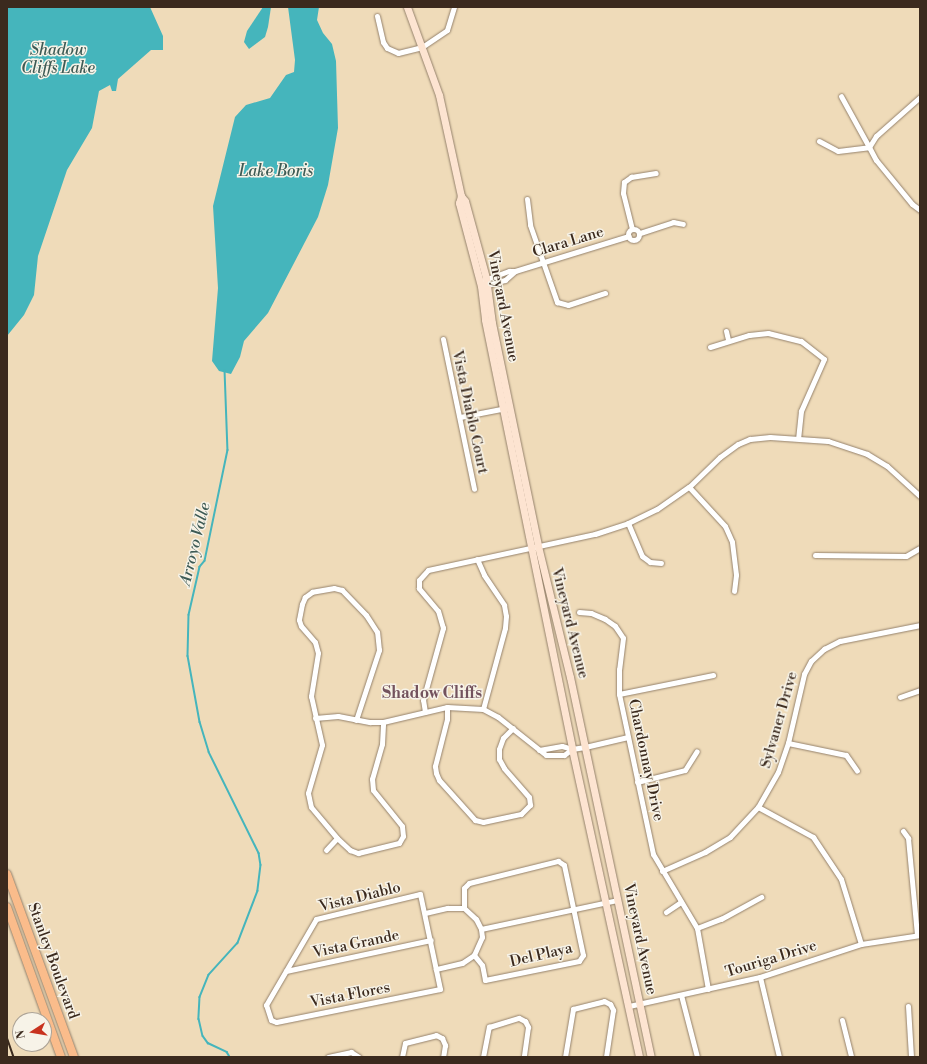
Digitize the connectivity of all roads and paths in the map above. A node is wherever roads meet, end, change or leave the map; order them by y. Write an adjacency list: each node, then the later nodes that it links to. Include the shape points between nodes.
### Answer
1 (407, 7): 4 (street, Vineyard Avenue)
2 (454, 7): 4 (street, via 447,30)
3 (377, 16): 4 (street, via 386,48 398,54)
4 (422, 47): 10 (street, Vineyard Avenue, via 439,95)
5 (841, 96): 8 (street)
6 (920, 97): 8 (street, via 876,136)
7 (819, 141): 8 (street, via 838,151)
8 (869, 147): 12 (street, via 912,204)
9 (656, 173): 14 (street, via 631,177 624,182 623,193)
10 (461, 196): 19 (street, Vineyard Avenue, via 466,201); 20 (street, Vineyard Avenue, via 459,203)
11 (527, 199): 17 (street, via 530,225)
12 (920, 210)
13 (683, 224): 15 (street, via 673,222)
14 (632, 229): 15 (street); 16 (street)
15 (640, 233): 16 (street, Clara Lane, via 636,240)
16 (629, 236): 17 (street, Clara Lane)
17 (542, 262): 18 (street, Clara Lane); 21 (street, via 554,297 560,304 568,305)
18 (515, 271): 19 (street, Clara Lane); 20 (street, Clara Lane, via 506,280)
19 (486, 278): 20 (street, Vineyard Avenue)
20 (484, 286): 26 (street, Vineyard Avenue)
21 (605, 293)
22 (726, 331): 24 (street)
23 (443, 339): 27 (street, Vista Diablo Court)
24 (728, 340): 25 (street); 28 (street, via 768,333 787,336 801,341 824,359 801,411)
25 (710, 347)
26 (506, 408): 27 (street); 33 (street, Vineyard Avenue)
27 (460, 417): 30 (street, Vista Diablo Court)
28 (798, 438): 29 (street, via 770,437 738,444 720,457); 31 (street, via 828,441 867,454 886,466)
29 (689, 487): 32 (street, via 656,509); 38 (street, via 725,526 732,542 736,575)
30 (474, 489)
31 (920, 496)
32 (628, 523): 33 (street, via 595,534); 37 (street, via 642,556 650,562)
33 (535, 546): 36 (street); 54 (street, Vineyard Avenue); 55 (street, Vineyard Avenue)
34 (920, 548): 35 (street, via 906,556)
35 (815, 555)
36 (477, 559): 46 (street, via 484,575 501,600 506,616); 47 (street, via 428,570 419,580 419,588 442,618 443,628 422,700)
37 (662, 563)
38 (734, 591)
39 (579, 612): 43 (street, Chardonnay Drive, via 591,613 605,619 616,626 623,638 619,669)
40 (920, 625): 53 (street, Sylvaner Drive, via 840,641 824,649 811,661 804,674)
41 (713, 675): 43 (street)
42 (920, 690): 44 (street)
43 (620, 694): 52 (street, Chardonnay Drive)
44 (900, 697)
45 (447, 707): 46 (street); 47 (street); 51 (street, via 447,719 435,766 436,773 438,780 475,820 483,822 521,814 530,805 529,797 499,759 501,744)
46 (483, 708): 51 (street)
47 (425, 712): 50 (street)
48 (315, 718): 49 (street, via 338,716); 49 (street, via 310,689 318,653 315,642 299,620 305,597 312,592 334,588 345,593 366,615 377,632 379,641 379,650); 62 (street, via 322,745 308,793 311,807)
49 (356, 720): 50 (street)
50 (383, 722): 62 (street, via 382,744 372,779 373,790 402,826 403,836 399,842 358,853 350,850)
51 (512, 728): 56 (street)
52 (628, 737): 54 (street); 59 (street, Chardonnay Drive)
53 (788, 743): 58 (street, via 846,756); 60 (street, Sylvaner Drive, via 778,772)
54 (585, 747): 55 (street); 67 (street, Vineyard Avenue)
55 (572, 749): 56 (street, via 562,746); 56 (street, via 564,755 553,756); 69 (street, Vineyard Avenue)
56 (539, 750)
57 (697, 751): 59 (street, via 685,770)
58 (857, 771)
59 (637, 782): 64 (street, Chardonnay Drive, via 653,854)
60 (758, 807): 64 (street, Sylvaner Drive, via 730,837 705,852); 79 (street, via 813,837 841,879)
61 (903, 831): 77 (street, via 908,838)
62 (337, 838): 63 (street)
63 (326, 850)
64 (662, 871): 68 (street, Chardonnay Drive)
65 (7, 874): 91 (main road, Stanley Boulevard)
66 (761, 897): 75 (street, via 721,919)
67 (618, 900): 69 (street); 86 (street, Vineyard Avenue)
68 (681, 902): 73 (street); 75 (street, Chardonnay Drive)
69 (605, 903): 72 (street); 87 (street, Vineyard Avenue)
70 (7, 907): 90 (main road, Stanley Boulevard)
71 (464, 908): 72 (street, via 464,888 469,883 558,861 564,865); 74 (street, via 447,908); 76 (street, via 476,919)
72 (574, 910): 76 (street); 80 (street, Del Playa, via 583,955 579,961 485,980 482,965)
73 (666, 912)
74 (425, 913): 78 (street, Vista Diablo); 82 (street, Vista Diablo, via 420,894 316,919)
75 (697, 928): 84 (street)
76 (481, 929): 80 (street, via 482,937)
77 (919, 935): 79 (street, Touriga Drive)
78 (431, 940): 81 (street, Vista Flores); 82 (street, Vista Grande)
79 (860, 944): 83 (street, Touriga Drive)
80 (474, 955): 81 (street, via 462,963)
81 (436, 969): 82 (street, Vista Flores, via 440,989 276,1022 271,1020 266,1005)
82 (286, 971)
83 (760, 977): 84 (street, Touriga Drive); 103 (street)
84 (708, 989): 85 (street, Touriga Drive)
85 (681, 995): 86 (street, Touriga Drive); 102 (street)
86 (640, 1004): 87 (street, Touriga Drive); 101 (street, Vineyard Avenue)
87 (629, 1006): 100 (street, Vineyard Avenue)
88 (908, 1006): 105 (street)
89 (842, 1020): 104 (street)
90 (61, 1057)
91 (74, 1057)
92 (328, 1057): 93 (street, via 351,1052)
93 (359, 1057)
94 (402, 1057): 95 (street, via 405,1043 436,1035 442,1038)
95 (443, 1057)
96 (483, 1057): 97 (street, via 489,1027 519,1018 525,1021 528,1027)
97 (524, 1057)
98 (565, 1057): 99 (street, via 573,1009 604,1001 610,1004 613,1010)
99 (606, 1057)
100 (640, 1057)
101 (651, 1057)
102 (697, 1057)
103 (779, 1057)
104 (851, 1057)
105 (911, 1057)

